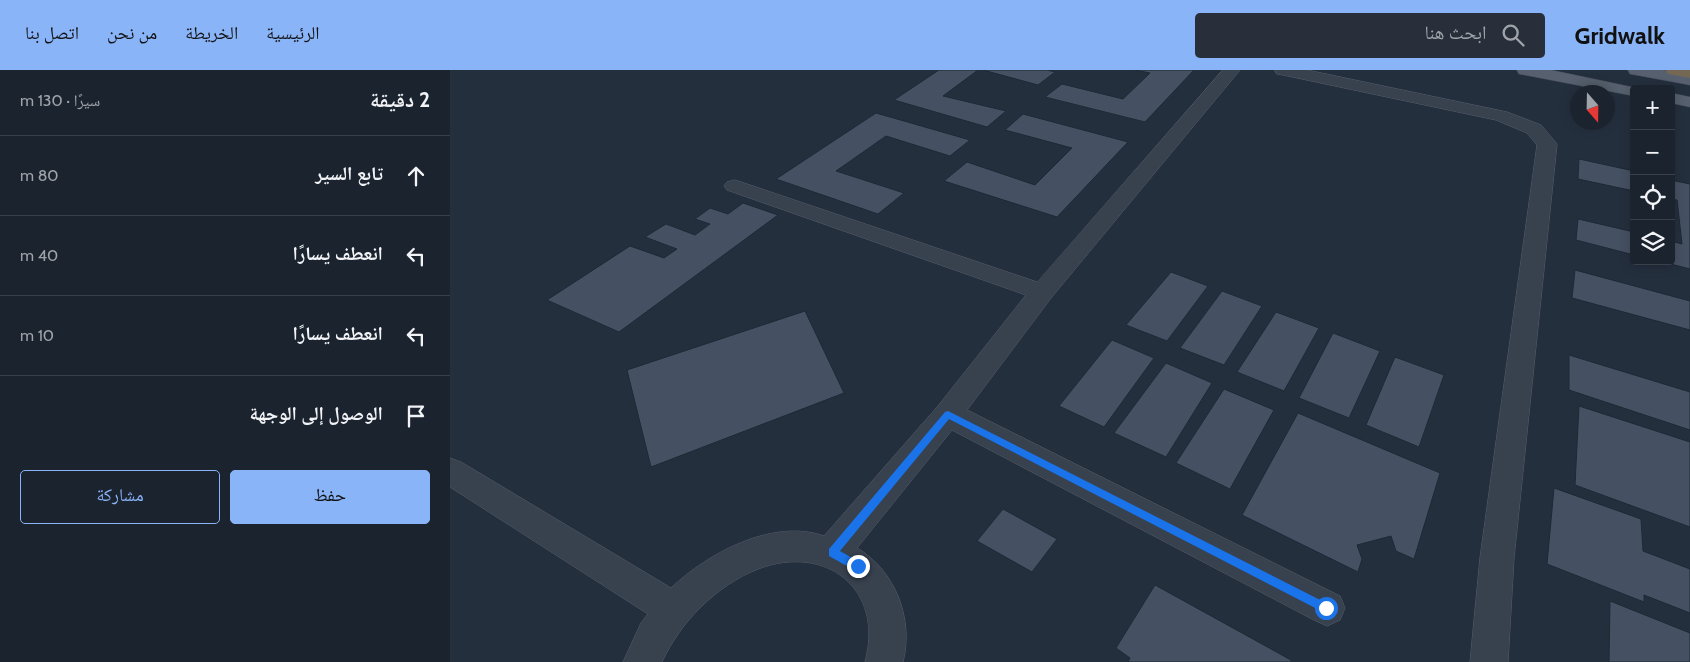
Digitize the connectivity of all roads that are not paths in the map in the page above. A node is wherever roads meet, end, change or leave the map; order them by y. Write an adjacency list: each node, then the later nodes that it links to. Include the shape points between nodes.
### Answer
1 (1232, 70): 12 (lane)
2 (1283, 70): 20 (lane, via 1501,116 1534,129 1547,144 1497,558)
3 (1525, 70): 8 (main road)
4 (1636, 70): 7 (main road)
5 (1674, 70): 6 (highway)
6 (1690, 73)
7 (1690, 80)
8 (1630, 90)
9 (1675, 99): 10 (main road)
10 (1690, 102)
11 (734, 186): 12 (lane)
12 (1042, 292): 13 (lane)
13 (948, 414): 15 (lane); 16 (lane)
14 (450, 471): 17 (lane)
15 (832, 552): 17 (lane, via 802,547 769,550 734,562 702,581); 19 (lane, via 858,566 877,589 887,618)
16 (1326, 608)
17 (673, 609): 18 (lane, via 648,646)
18 (642, 662)
19 (884, 662)
20 (1488, 662)

